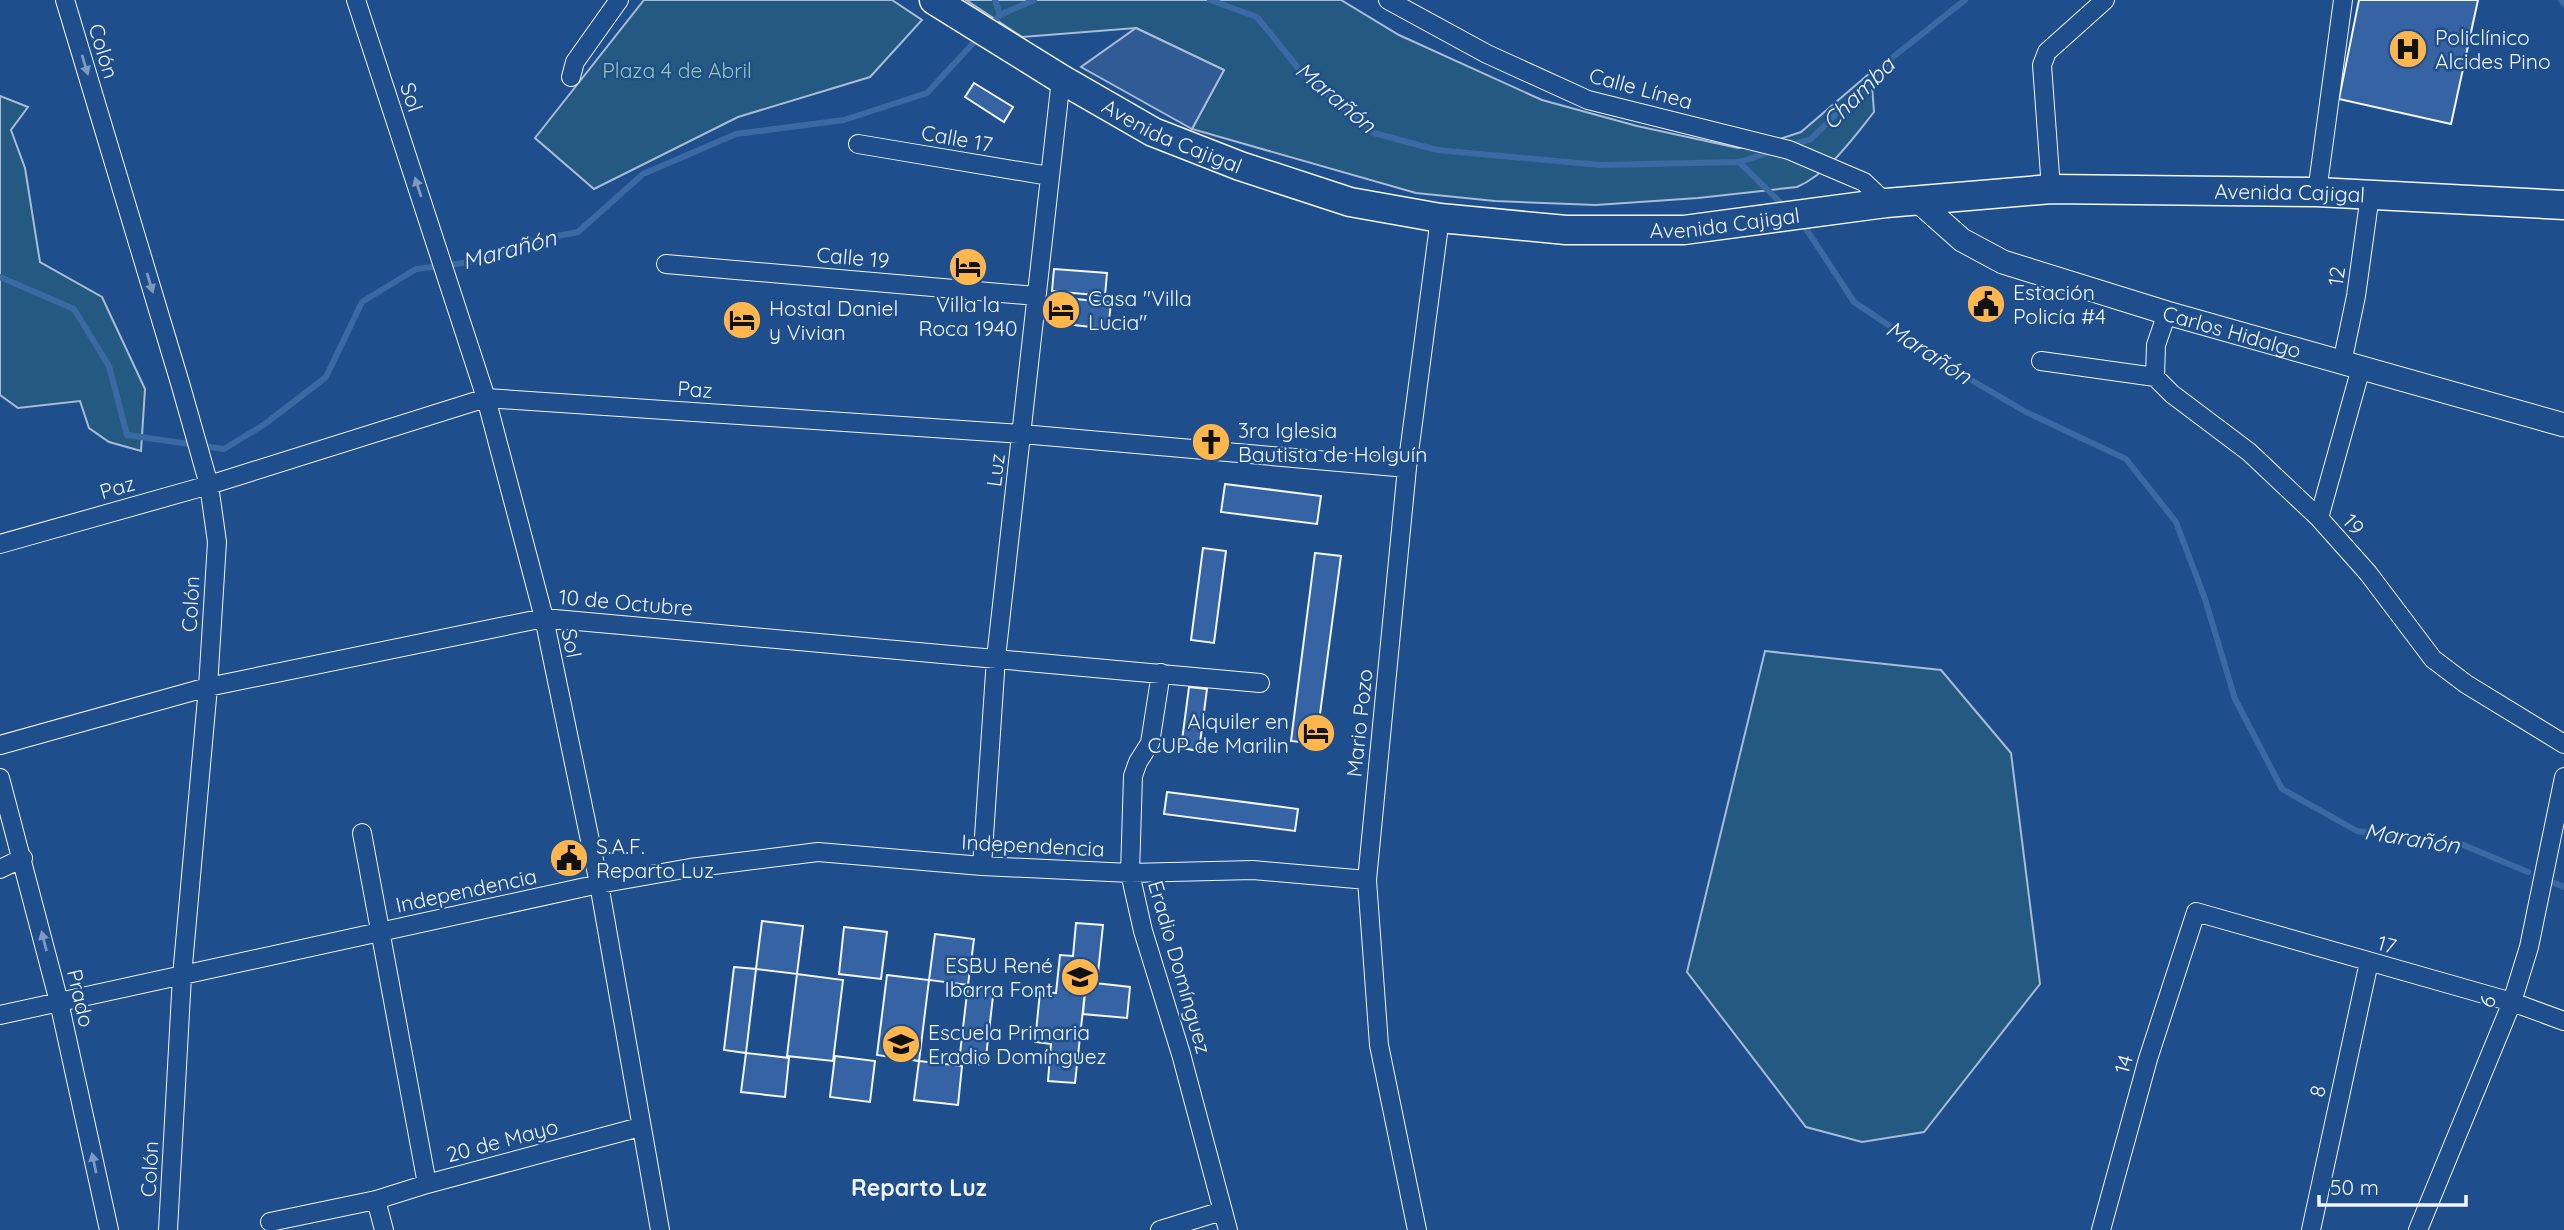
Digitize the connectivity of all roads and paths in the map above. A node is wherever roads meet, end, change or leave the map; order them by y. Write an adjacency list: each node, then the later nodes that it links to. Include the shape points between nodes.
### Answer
1 (65, 0): 29 (street, Colón, one-way to 29)
2 (356, 0): 25 (street, Sol, one-way to 2)
3 (619, 0): 8 (street, via 575,62)
4 (934, 0): 9 (main road, Avenida Cajigal)
5 (1388, 0): 16 (street, Calle Línea, via 1486,54 1588,100 1789,150 1864,182)
6 (2105, 0): 12 (street, via 2047,52 2042,65)
7 (2343, 0): 13 (street)
8 (571, 77)
9 (1061, 79): 11 (street, Luz); 18 (main road, Avenida Cajigal, via 1153,132 1240,166 1350,202)
10 (858, 144): 11 (street, Calle 17)
11 (1049, 176): 20 (street, Luz)
12 (2051, 190): 13 (main road, Avenida Cajigal); 15 (main road, Avenida Cajigal)
13 (2317, 192): 14 (main road, Avenida Cajigal)
14 (2370, 195): 17 (main road, Avenida Cajigal); 23 (street, 12)
15 (1917, 200): 16 (main road, Avenida Cajigal); 21 (street, Carlos Hidalgo, via 1962,240 2003,262)
16 (1886, 203): 18 (main road, Avenida Cajigal, via 1684,230 1566,230)
17 (2564, 205)
18 (1440, 218): 28 (street, Mario Pozo)
19 (666, 264): 20 (street, Calle 19)
20 (1036, 296): 27 (street, Luz)
21 (2167, 313): 23 (street, Carlos Hidalgo); 24 (street, via 2156,345)
22 (2040, 361): 24 (street)
23 (2352, 366): 26 (street, Carlos Hidalgo); 30 (street, 12)
24 (2155, 377): 30 (street, 19, via 2249,452)
25 (486, 398): 27 (street, Paz); 29 (street, Paz); 32 (street, Sol)
26 (2564, 425)
27 (1022, 434): 28 (street, Paz); 33 (street, Luz)
28 (1407, 468): 46 (street, Mario Pozo)
29 (207, 478): 31 (street, Paz); 36 (street, Colón, via 217,542)
30 (2319, 518): 37 (street, 19, via 2368,573 2433,659)
31 (0, 544)
32 (544, 618): 33 (street, 10 de Octubre); 36 (street, 10 de Octubre); 47 (street, Sol)
33 (996, 658): 34 (street, 10 de Octubre); 43 (street, Luz)
34 (1161, 673): 35 (street, 10 de Octubre); 45 (street, Eradio Domínguez, via 1150,743 1133,776)
35 (1260, 683)
36 (208, 687): 38 (street, 10 de Octubre); 51 (street, Colón)
37 (2564, 744)
38 (0, 745)
39 (2564, 777): 53 (street, 6, via 2529,947)
40 (0, 778): 42 (street, Prado)
41 (362, 833): 49 (street)
42 (23, 858): 44 (street); 52 (street, Prado, one-way to 42)
43 (982, 866): 45 (street, Independencia); 47 (street, Independencia, via 818,852)
44 (0, 869)
45 (1130, 873): 46 (street, Independencia, via 1253,870); 59 (street, Eradio Domínguez)
46 (1367, 880): 67 (street, Mario Pozo, via 1379,1045)
47 (599, 884): 49 (street, Independencia); 56 (street, Sol)
48 (2196, 912): 50 (street, 17); 68 (street, 14, via 2148,1059)
49 (382, 931): 51 (street, Independencia); 57 (street)
50 (2368, 962): 53 (street, 17); 69 (street, 8)
51 (182, 976): 52 (street, Independencia); 62 (street, Colón)
52 (59, 1002): 54 (street, Independencia); 61 (street, Prado, one-way to 52)
53 (2512, 1002): 55 (street, 17); 70 (street, 6)
54 (0, 1015)
55 (2564, 1021)
56 (640, 1127): 57 (street, 20 de Mayo); 64 (street, Sol)
57 (427, 1184): 58 (street, 20 de Mayo)
58 (376, 1200): 60 (street, 20 de Mayo); 63 (street)
59 (1222, 1211): 65 (street); 66 (street, Eradio Domínguez)
60 (270, 1222)
61 (109, 1230)
62 (168, 1230)
63 (384, 1230)
64 (660, 1230)
65 (1160, 1230)
66 (1228, 1230)
67 (1417, 1230)
68 (2101, 1230)
69 (2311, 1230)
70 (2418, 1230)

